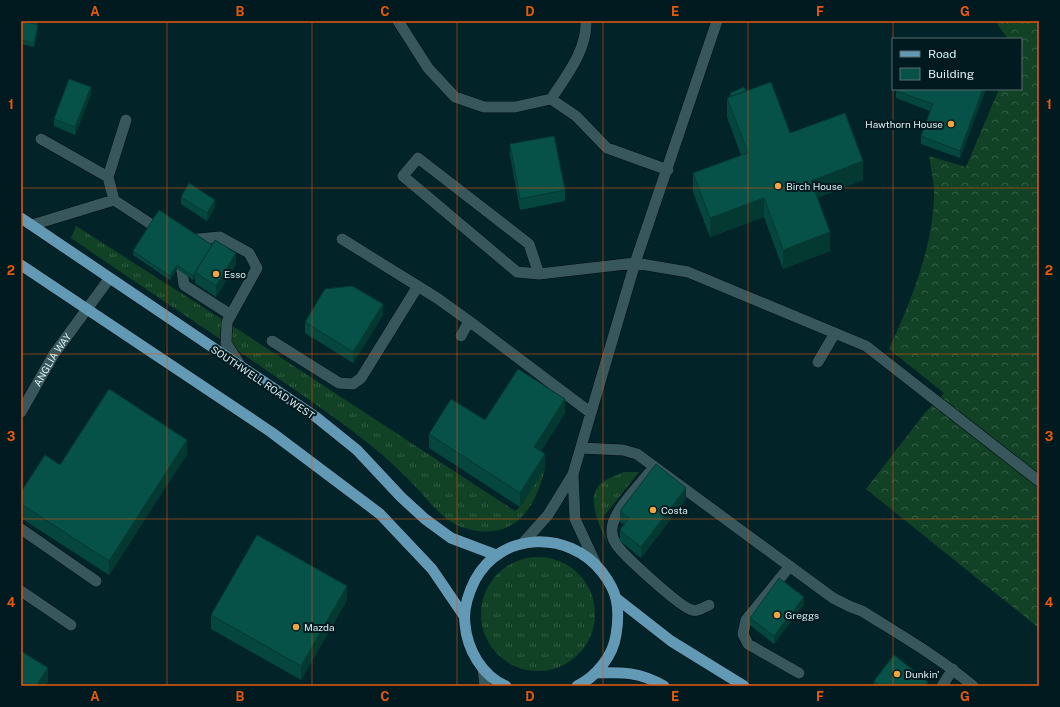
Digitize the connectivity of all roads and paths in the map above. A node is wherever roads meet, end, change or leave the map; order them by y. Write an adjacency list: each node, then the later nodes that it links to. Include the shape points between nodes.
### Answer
1 (398, 21): 4 (street, via 428,68 455,97 484,106 515,107)
2 (586, 21): 4 (street, via 586,33 576,61)
3 (718, 21): 7 (street)
4 (552, 99): 7 (street, via 576,116 607,148)
5 (126, 120): 8 (street)
6 (41, 139): 8 (street)
7 (668, 170): 14 (street)
8 (108, 177): 9 (street)
9 (114, 200): 11 (street); 12 (street)
10 (21, 218): 11 (main road, SOUTHWELL ROAD WEST)
11 (32, 225): 17 (main road, SOUTHWELL ROAD WEST)
12 (175, 239): 20 (street, via 184,285); 20 (street, via 220,237 249,253 257,268)
13 (342, 239): 18 (street)
14 (635, 263): 16 (street); 22 (street, via 688,272); 28 (street)
15 (21, 265): 19 (main road)
16 (539, 274): 16 (street, via 517,272 403,176 418,158 529,244)
17 (110, 279): 19 (street, ANGLIA WAY); 26 (main road, SOUTHWELL ROAD WEST)
18 (418, 286): 21 (street); 24 (street, via 360,378 353,384 339,383)
19 (87, 310): 27 (street, ANGLIA WAY, via 54,354); 42 (main road, via 271,432 380,514 432,569)
20 (231, 315): 26 (street, via 227,322 226,343)
21 (469, 321): 23 (street); 28 (street)
22 (835, 333): 25 (street); 32 (street, via 866,346)
23 (461, 336)
24 (272, 341)
25 (818, 362)
26 (243, 369): 35 (main road, SOUTHWELL ROAD WEST, via 316,417 357,450 425,519 451,538)
27 (21, 412)
28 (591, 413): 29 (street)
29 (581, 448): 30 (street, via 623,450 637,454); 31 (street)
30 (655, 466): 37 (street); 41 (street, via 614,520 612,532 615,543 680,604 692,610)
31 (573, 474): 34 (street, via 548,515); 36 (street, via 575,519)
32 (1039, 481)
33 (21, 529): 38 (street)
34 (522, 544): 35 (main road); 36 (main road, via 534,541 554,542 576,549)
35 (496, 555): 42 (main road, via 479,572 468,592)
36 (594, 562): 40 (main road, via 608,580)
37 (790, 566): 45 (street, via 833,598 862,611); 46 (street, via 746,620 743,634 748,644)
38 (96, 582)
39 (21, 591): 43 (street)
40 (616, 598): 47 (main road, via 618,620 615,640 607,658); 53 (main road, via 671,641)
41 (709, 605)
42 (464, 616): 44 (main road, via 470,647)
43 (71, 625)
44 (483, 669): 49 (street); 50 (main road)
45 (953, 669): 48 (street); 54 (street)
46 (799, 672)
47 (596, 673): 51 (main road); 52 (main road, via 625,672 649,678)
48 (961, 682): 55 (street)
49 (485, 686)
50 (506, 686)
51 (577, 686)
52 (664, 686)
53 (744, 686)
54 (942, 686)
55 (973, 686)

